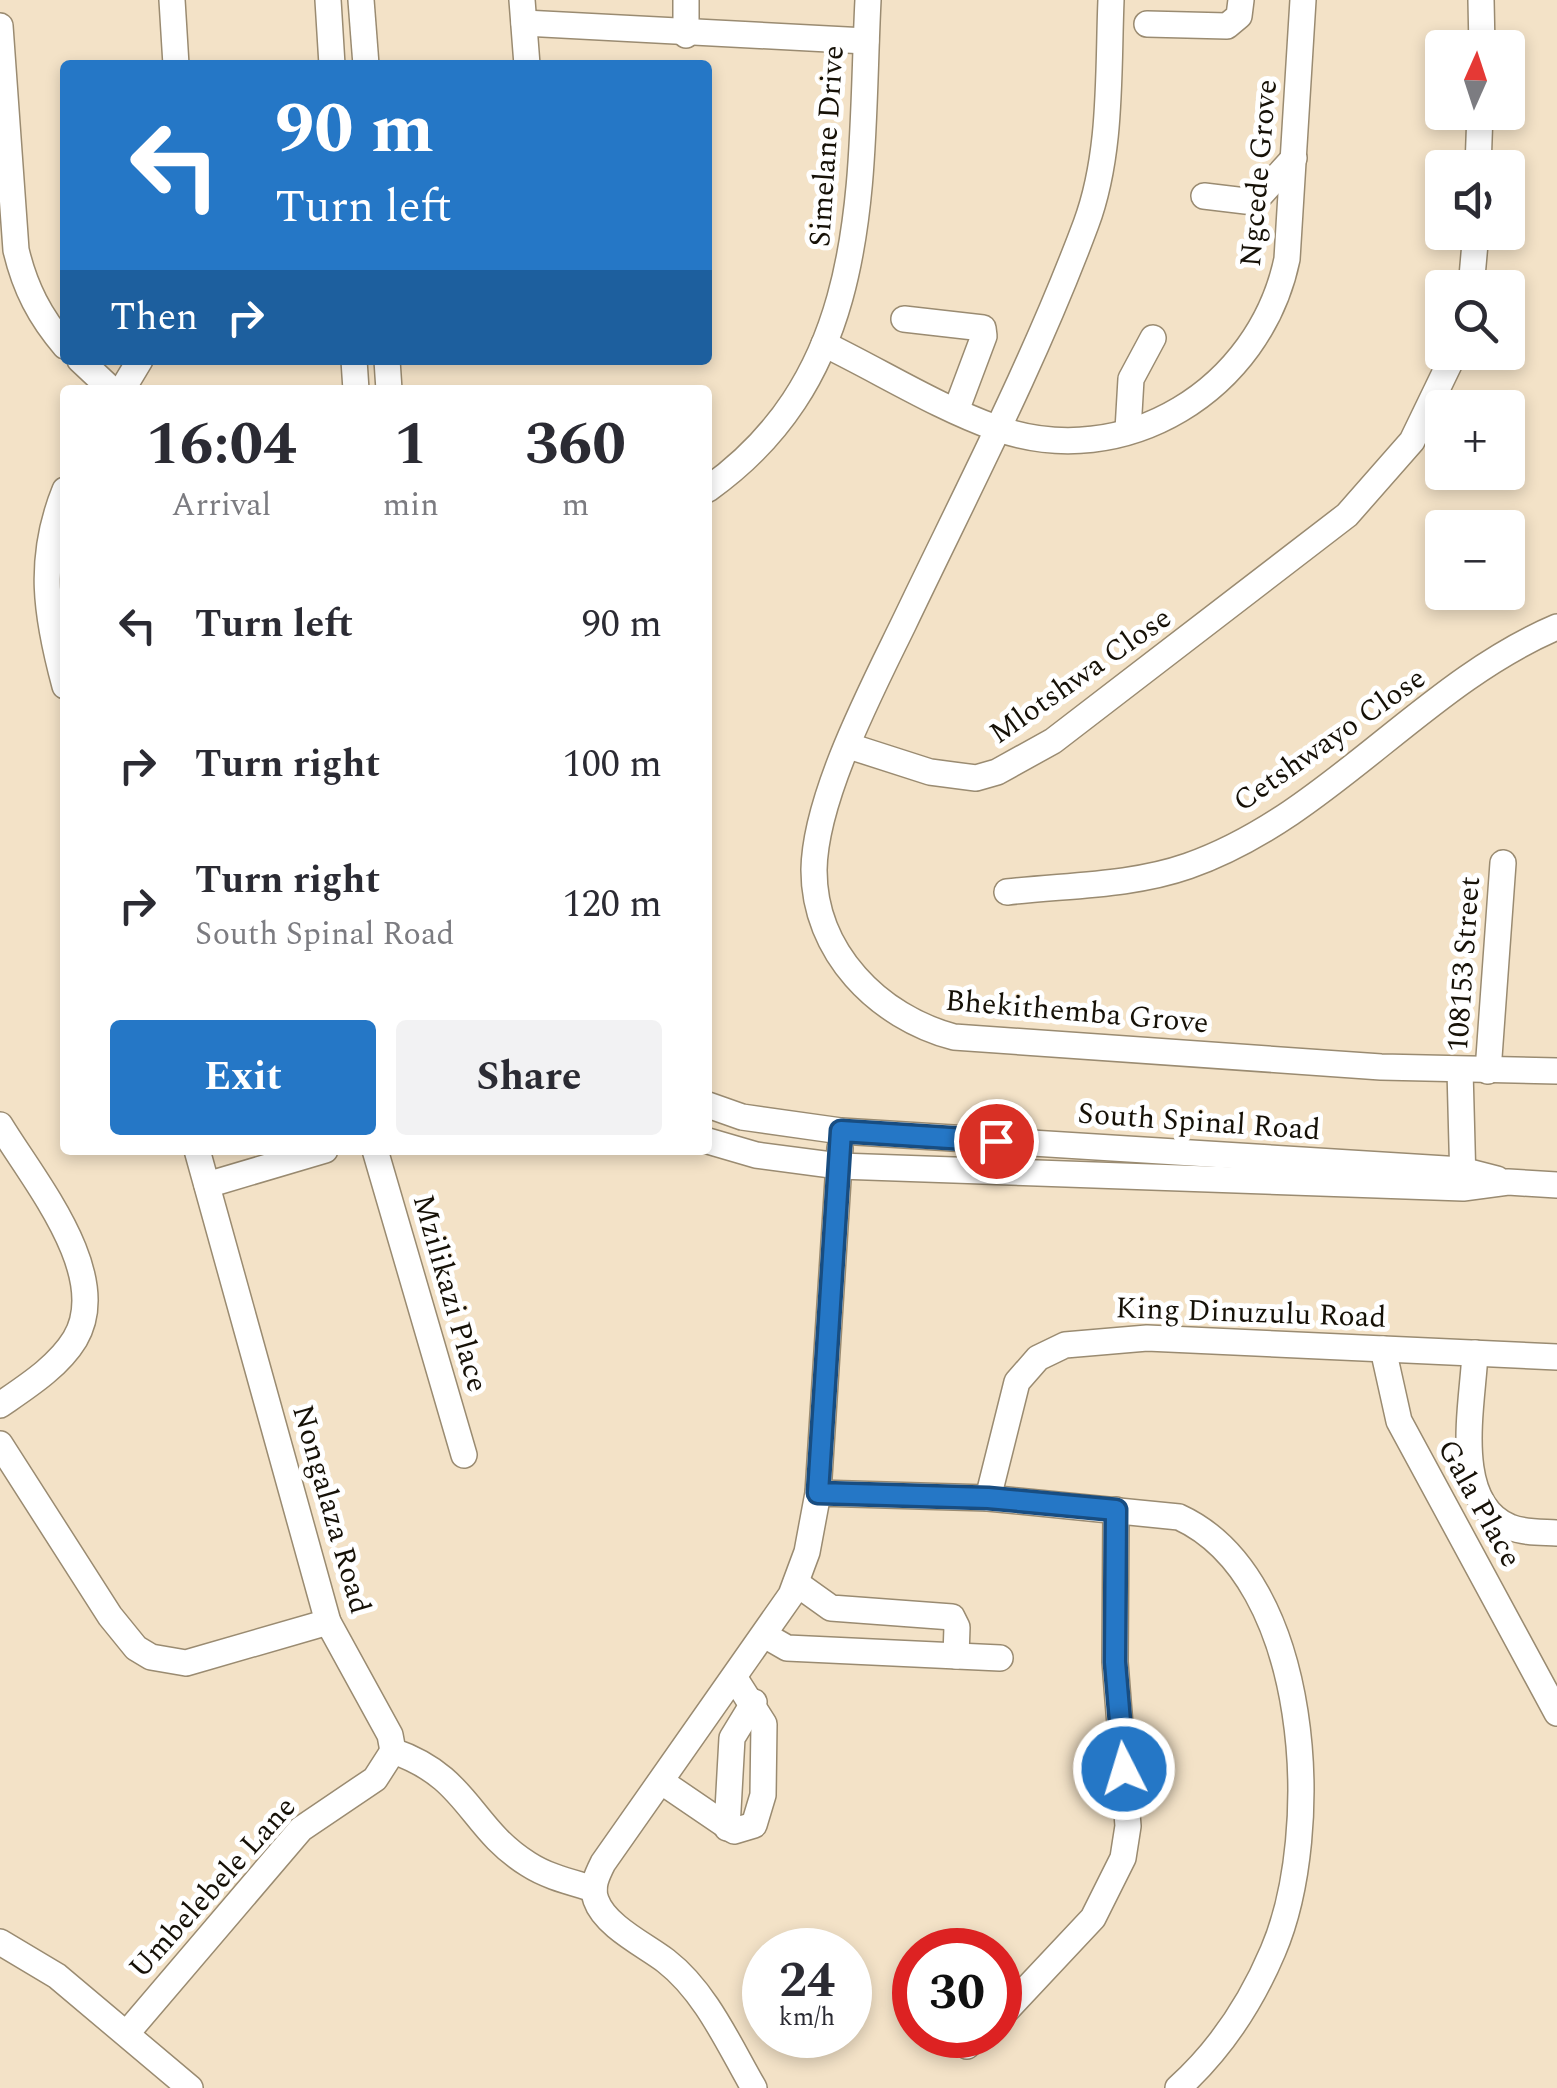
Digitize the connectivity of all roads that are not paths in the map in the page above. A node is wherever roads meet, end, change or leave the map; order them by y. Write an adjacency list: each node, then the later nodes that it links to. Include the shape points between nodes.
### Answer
1 (172, 0): 16 (street)
2 (328, 0): 17 (street)
3 (361, 0): 18 (street)
4 (686, 0): 14 (street)
5 (868, 0): 15 (street, Simelane Drive)
6 (1111, 0): 30 (street, via 1097,191)
7 (1240, 0): 11 (street, via 1239,16 1227,26)
8 (1303, 0): 20 (street, Ngcede Grove)
9 (1481, 0): 13 (street)
10 (523, 12): 14 (street); 19 (street)
11 (1146, 24)
12 (0, 26): 24 (street, via 16,250 43,320)
13 (1482, 30)
14 (686, 35): 15 (street)
15 (866, 41): 25 (street, Simelane Drive, via 854,248)
16 (176, 60)
17 (332, 60)
18 (366, 60)
19 (527, 60)
20 (1294, 158): 21 (street, via 1254,202); 31 (street, Ngcede Grove, via 1287,259 1267,320 1244,356 1206,394)
21 (1204, 196)
22 (904, 319): 29 (street, via 983,328)
23 (1153, 338): 31 (street, via 1130,379)
24 (60, 340)
25 (824, 344): 29 (street, Ngcede Grove); 32 (street, Simelane Drive, via 763,439)
26 (85, 365): 28 (street)
27 (1447, 370): 36 (street, Mlotshwa Close, via 1412,441 1347,515 1053,741 976,778 930,772)
28 (107, 385)
29 (956, 408): 30 (street, Ngcede Grove)
30 (997, 428): 31 (street, Ngcede Grove, via 1082,439); 36 (street)
31 (1128, 430)
32 (712, 485)
33 (60, 505): 35 (street, via 45,584)
34 (1557, 627): 38 (street, Cetshwayo Close, via 1500,656 1313,797 1204,859 1130,878)
35 (60, 666)
36 (849, 746): 39 (street, Bhekithemba Grove, via 822,822 817,896 851,972 894,1014 925,1030 994,1042)
37 (1504, 863): 40 (street, 108153 Street)
38 (1007, 892)
39 (1460, 1070): 40 (street, Bhekithemba Grove); 50 (street)
40 (1488, 1070): 41 (street, Bhekithemba Grove)
41 (1557, 1072)
42 (712, 1106): 44 (street, South Spinal Road, via 757,1120)
43 (0, 1125): 56 (street, via 79,1262 89,1301 62,1356)
44 (841, 1131): 49 (street); 50 (street, South Spinal Road)
45 (712, 1142): 49 (street, South Spinal Road)
46 (198, 1155): 51 (street, Nongalaza Road)
47 (308, 1155): 51 (street)
48 (376, 1155): 58 (street, Mzilikazi Place)
49 (839, 1166): 50 (street, South Spinal Road); 59 (street)
50 (1463, 1179): 52 (street, South Spinal Road)
51 (207, 1185): 64 (street, Nongalaza Road)
52 (1557, 1185)
53 (1383, 1348): 54 (street, King Dinuzulu Road); 60 (street, King Dinuzulu Road, via 1148,1338 1066,1345 1038,1358 1016,1382); 68 (street, Gala Place, via 1399,1422)
54 (1475, 1353): 55 (street, King Dinuzulu Road); 62 (street, via 1471,1462 1478,1494 1487,1511 1512,1528)
55 (1557, 1356)
56 (0, 1405)
57 (0, 1444): 64 (street, via 110,1616 151,1658 186,1663)
58 (464, 1454)
59 (818, 1493): 60 (street); 63 (street)
60 (988, 1498): 61 (street)
61 (1116, 1510): 75 (street, via 1115,1662 1128,1826 1123,1858 1093,1918); 79 (street, via 1178,1517 1232,1552 1277,1632 1296,1736 1296,1864 1274,1950 1224,2040)
62 (1557, 1533)
63 (796, 1583): 65 (street); 66 (street, via 831,1608 952,1616)
64 (328, 1622): 71 (street, Nongalaza Road)
65 (766, 1636): 66 (street, via 787,1648); 69 (street)
66 (956, 1656): 67 (street)
67 (1000, 1658)
68 (1549, 1676): 70 (street, Gala Place)
69 (736, 1680): 72 (street); 72 (street, via 754,1702 732,1738 727,1828)
70 (1557, 1713)
71 (393, 1751): 73 (street, via 452,1782 525,1862); 76 (street, Umbelebele Lane, via 375,1778 301,1829)
72 (662, 1782): 73 (street, via 603,1863)
73 (594, 1889): 78 (street, via 611,1919 692,1988)
74 (0, 1942): 76 (street, via 36,1961)
75 (1022, 1994)
76 (126, 2033): 77 (street)
77 (190, 2088)
78 (754, 2088)
79 (1178, 2088)

